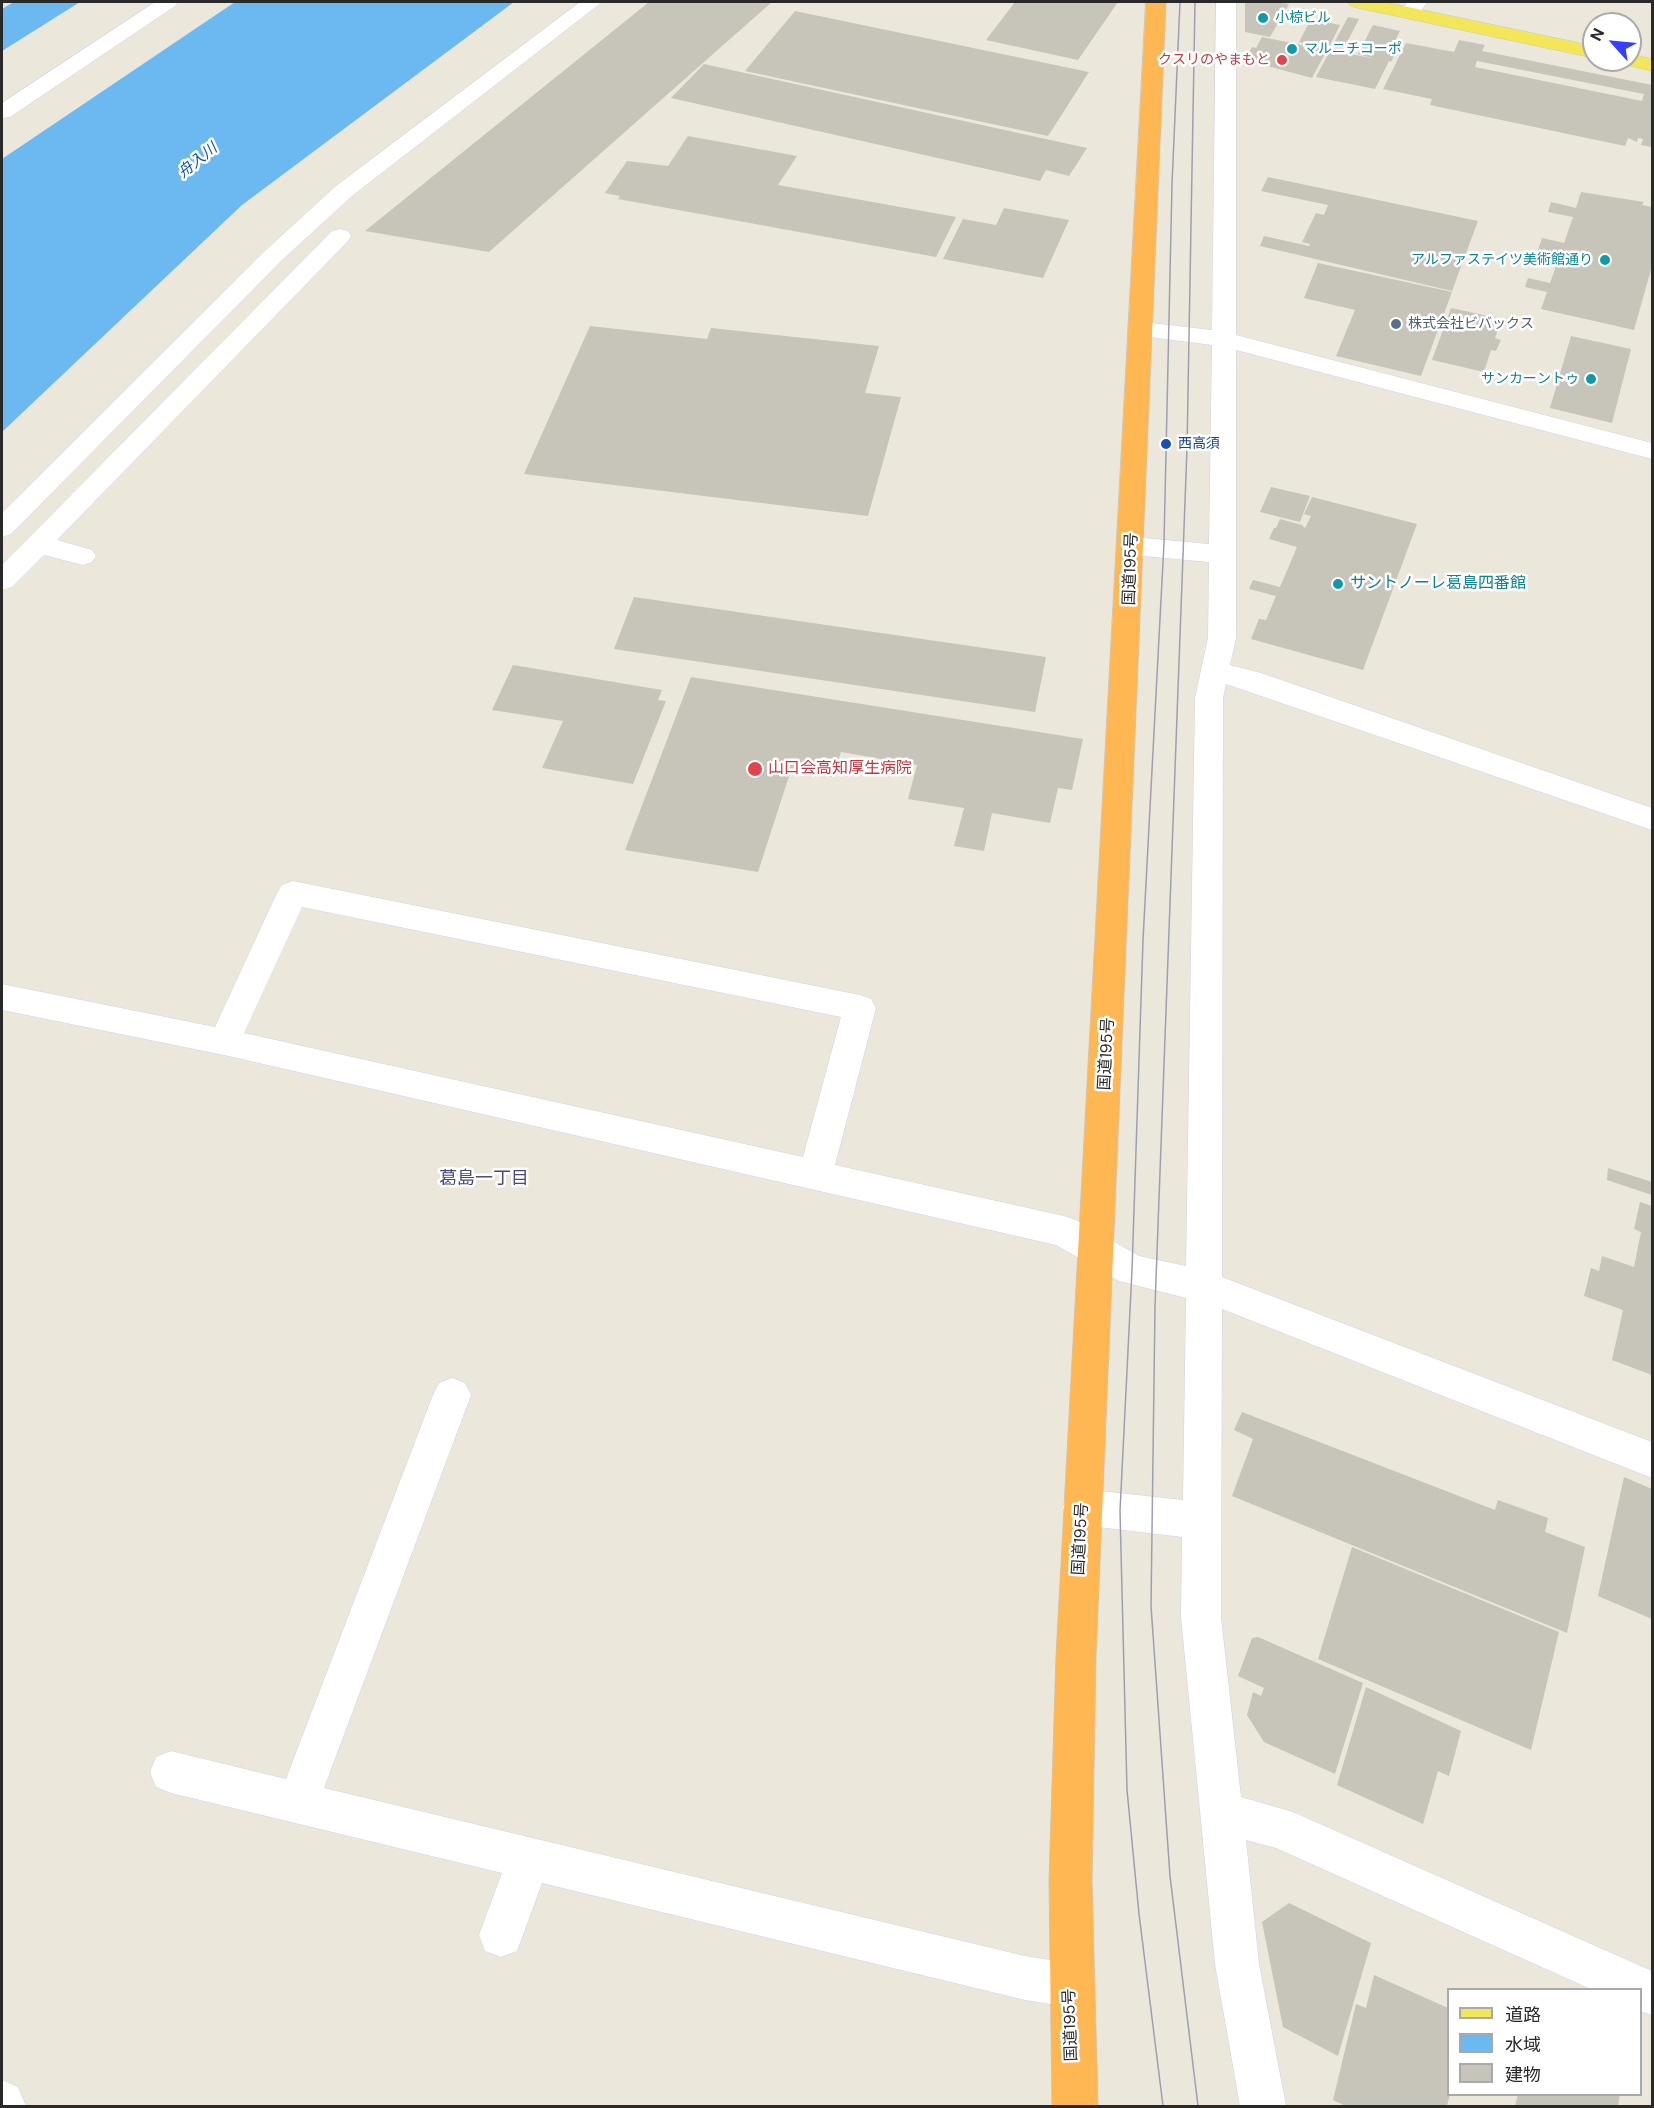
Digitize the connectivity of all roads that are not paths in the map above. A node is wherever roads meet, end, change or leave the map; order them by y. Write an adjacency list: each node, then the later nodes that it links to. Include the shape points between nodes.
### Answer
1 (168, 2): 8 (street)
2 (592, 2): 13 (street, via 344,190)
3 (1156, 2): 10 (highway, 国道195号)
4 (1226, 2): 11 (street)
5 (1358, 2): 6 (main road)
6 (1414, 7): 7 (main road)
7 (1582, 49)
8 (2, 112)
9 (340, 236): 14 (street)
10 (1142, 329): 11 (street); 15 (highway, 国道195号)
11 (1223, 339): 12 (street); 16 (street)
12 (1651, 444)
13 (2, 528)
14 (37, 544): 17 (street); 18 (street)
15 (1132, 546): 16 (street); 24 (highway, 国道195号)
16 (1222, 554): 19 (street, via 1222,638)
17 (83, 556)
18 (2, 582)
19 (1215, 671): 20 (street); 25 (street, via 1209,698)
20 (1653, 819)
21 (2, 996): 22 (street)
22 (224, 1042): 23 (street); 23 (street, via 293,893 861,1008)
23 (815, 1175): 24 (street, via 1064,1232)
24 (1097, 1250): 25 (street, via 1132,1270); 28 (highway, 国道195号)
25 (1204, 1286): 27 (street); 29 (street)
26 (452, 1395): 31 (street)
27 (1653, 1460)
28 (1082, 1507): 29 (street); 35 (highway, 国道195号, via 1071,1769)
29 (1201, 1521): 32 (street, via 1201,1617)
30 (171, 1772): 31 (street)
31 (298, 1802): 33 (street)
32 (1221, 1813): 36 (street, via 1278,1827); 38 (street, via 1237,1964)
33 (529, 1858): 34 (street); 35 (street, via 1025,1978)
34 (501, 1935)
35 (1069, 1985): 37 (highway, 国道195号)
36 (1640, 1988)
37 (1075, 2106)
38 (1263, 2106)

